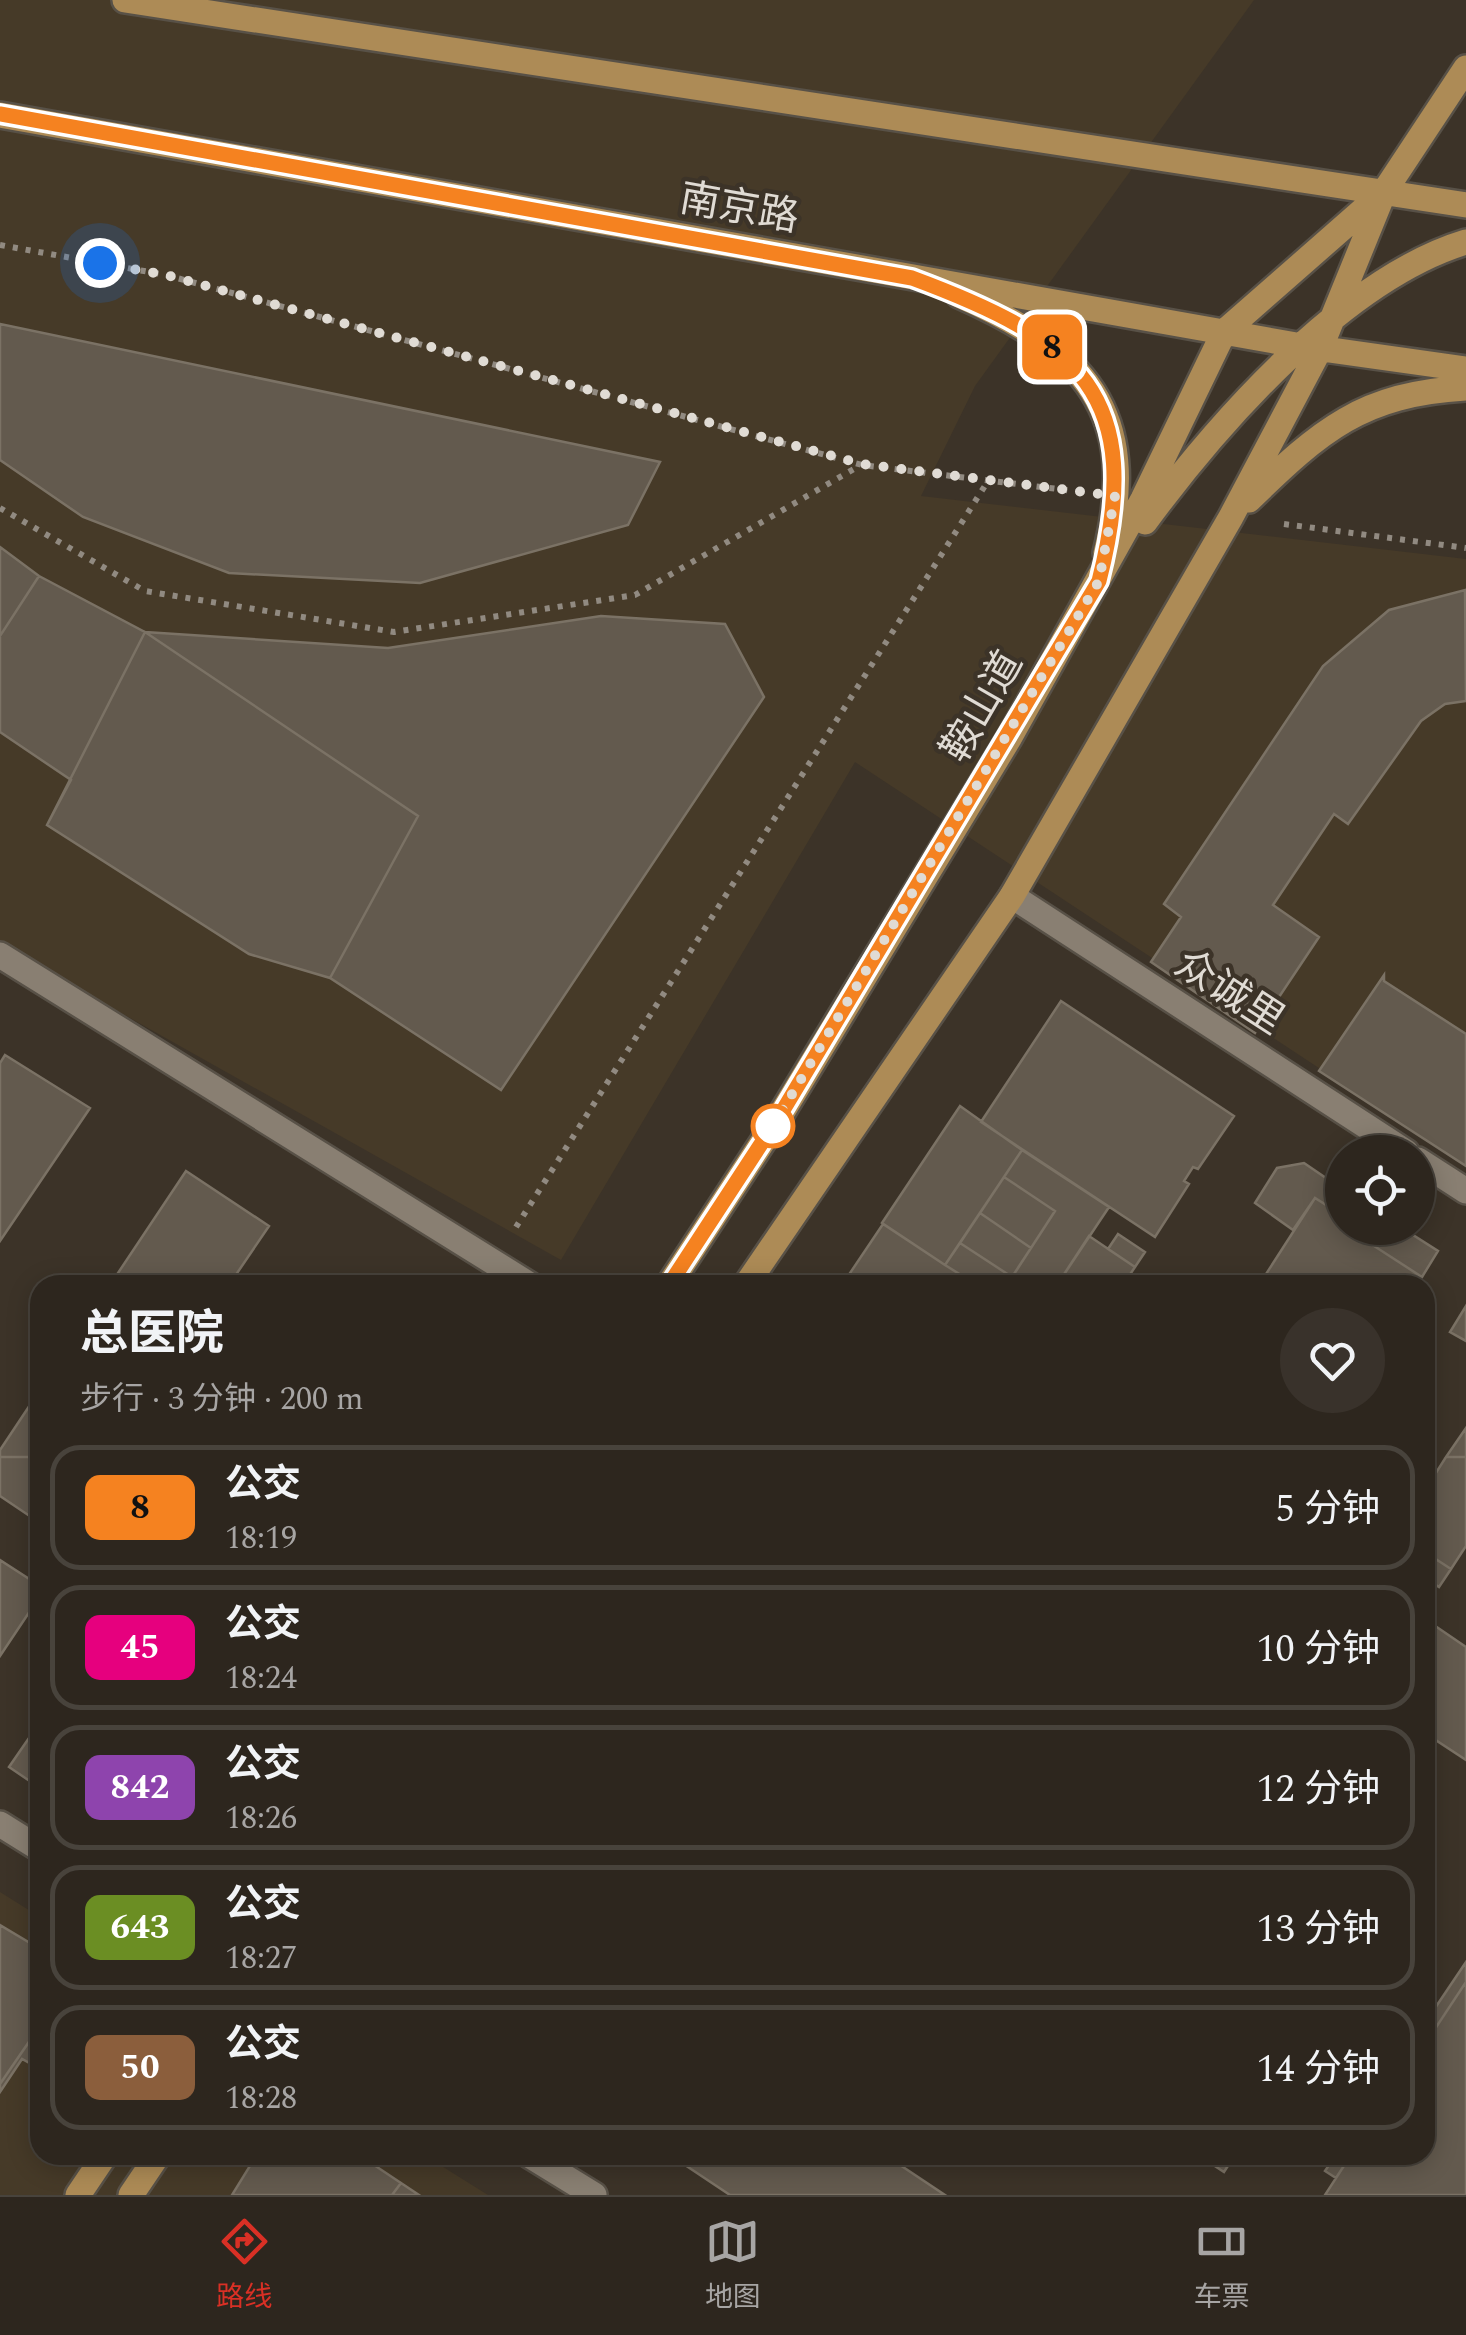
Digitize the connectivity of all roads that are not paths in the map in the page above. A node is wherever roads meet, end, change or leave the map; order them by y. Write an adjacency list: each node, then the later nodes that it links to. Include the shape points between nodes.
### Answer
1 (125, 0): 4 (main road)
2 (1466, 68): 4 (main road, 鞍山道)
3 (0, 114): 7 (main road, 南京路)
4 (1384, 192): 5 (main road); 8 (main road, 鞍山道); 9 (main road, 鞍山道)
5 (1466, 205)
6 (1466, 242): 8 (main road, via 1412,267)
7 (912, 278): 9 (main road, 南京路); 14 (main road, via 1035,334 1092,384 1108,420 1115,496)
8 (1332, 321): 10 (main road, 鞍山道)
9 (1224, 332): 10 (main road, 南京路); 14 (main road, 鞍山道)
10 (1311, 348): 11 (main road, 南京路); 13 (main road, 鞍山道); 14 (main road, via 1206,444)
11 (1466, 370)
12 (1466, 388): 13 (main road, via 1416,391 1367,406 1325,432)
13 (1230, 518): 15 (main road, 鞍山道)
14 (1099, 581): 21 (main road, 鞍山道, via 793,1094)
15 (1012, 896): 17 (street, 众诚里); 22 (main road, 鞍山道)
16 (0, 955): 20 (street)
17 (1380, 1135)
18 (1435, 1171): 19 (street)
19 (1466, 1191)
20 (515, 1275)
21 (675, 1275)
22 (753, 1275)
23 (0, 1824): 24 (street)
24 (30, 1842)
25 (98, 2165): 28 (main road)
26 (151, 2165): 29 (main road)
27 (546, 2165): 30 (street)
28 (78, 2195)
29 (131, 2195)
30 (594, 2195)

